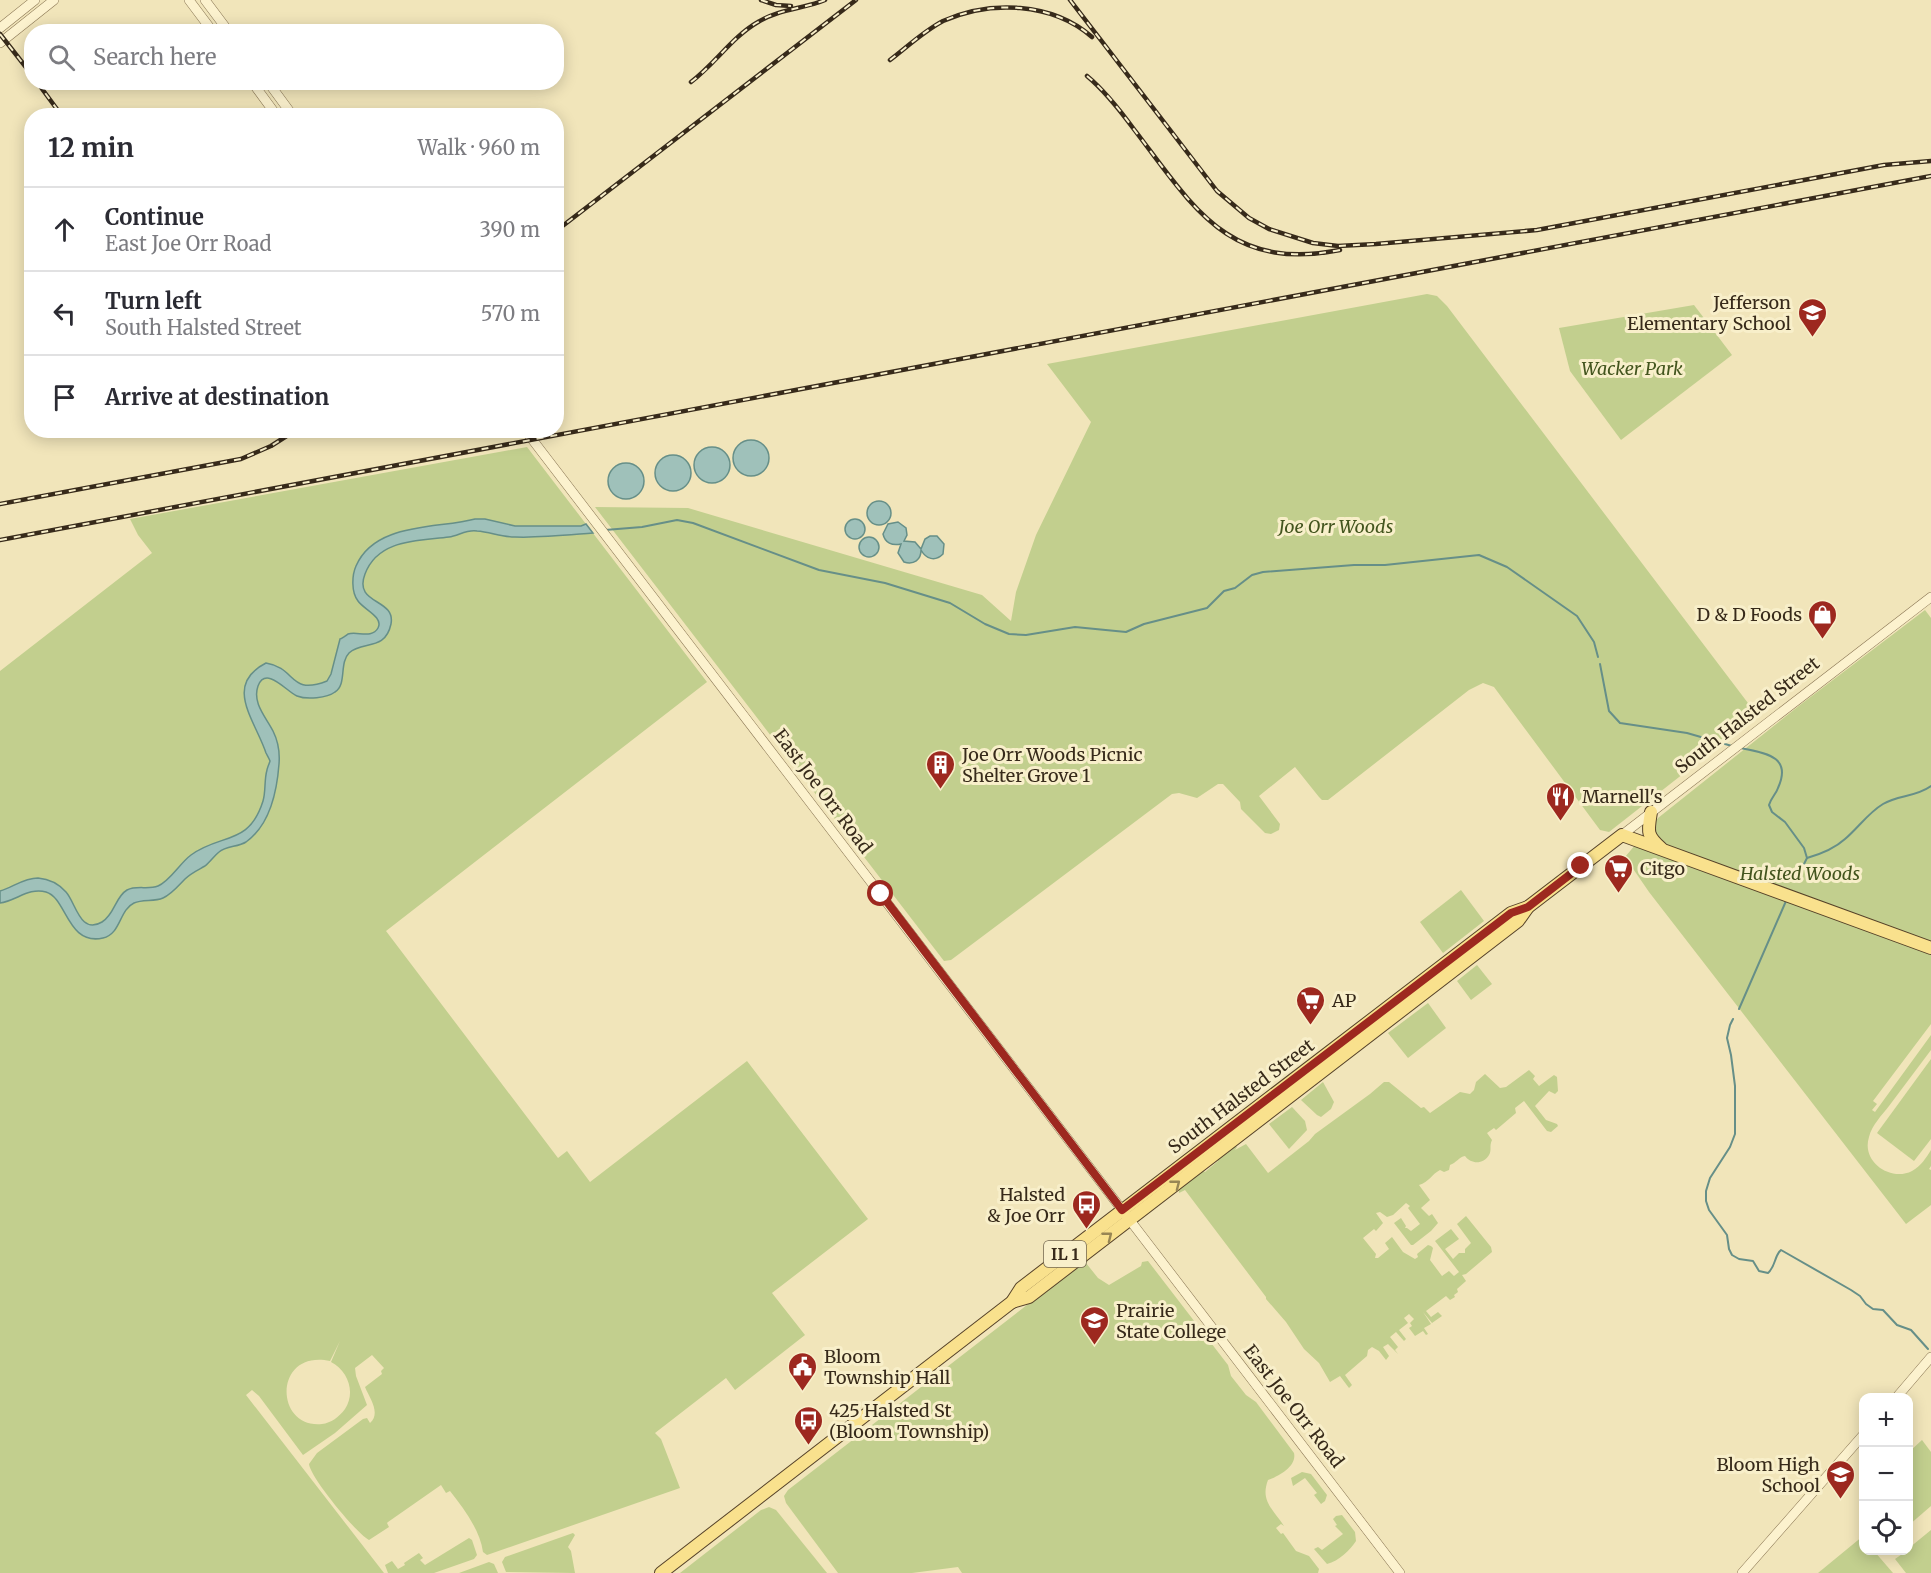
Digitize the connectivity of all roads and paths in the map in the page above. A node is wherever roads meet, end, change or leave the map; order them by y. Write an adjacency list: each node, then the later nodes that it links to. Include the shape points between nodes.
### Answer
1 (35, 0): 7 (street)
2 (54, 0): 8 (street)
3 (189, 0): 5 (street)
4 (205, 0): 6 (street)
5 (207, 24)
6 (223, 24)
7 (0, 28)
8 (0, 43)
9 (258, 90): 11 (street)
10 (274, 90): 12 (street)
11 (271, 108)
12 (287, 108)
13 (531, 438): 19 (street, East Joe Orr Road)
14 (1931, 597): 15 (street, South Halsted Street)
15 (1651, 812): 16 (street, South Halsted Street); 17 (main road, via 1648,832)
16 (1622, 835): 17 (main road); 19 (main road, South Halsted Street / IL 1, via 1528,907 1518,921)
17 (1662, 849): 18 (main road)
18 (1931, 948)
19 (1126, 1215): 23 (main road, South Halsted Street / IL 1, via 1029,1298 1012,1302); 24 (street, East Joe Orr Road)
20 (1931, 1357): 21 (street)
21 (1900, 1393)
22 (1859, 1439): 25 (street)
23 (660, 1573)
24 (1400, 1573)
25 (1742, 1573)

